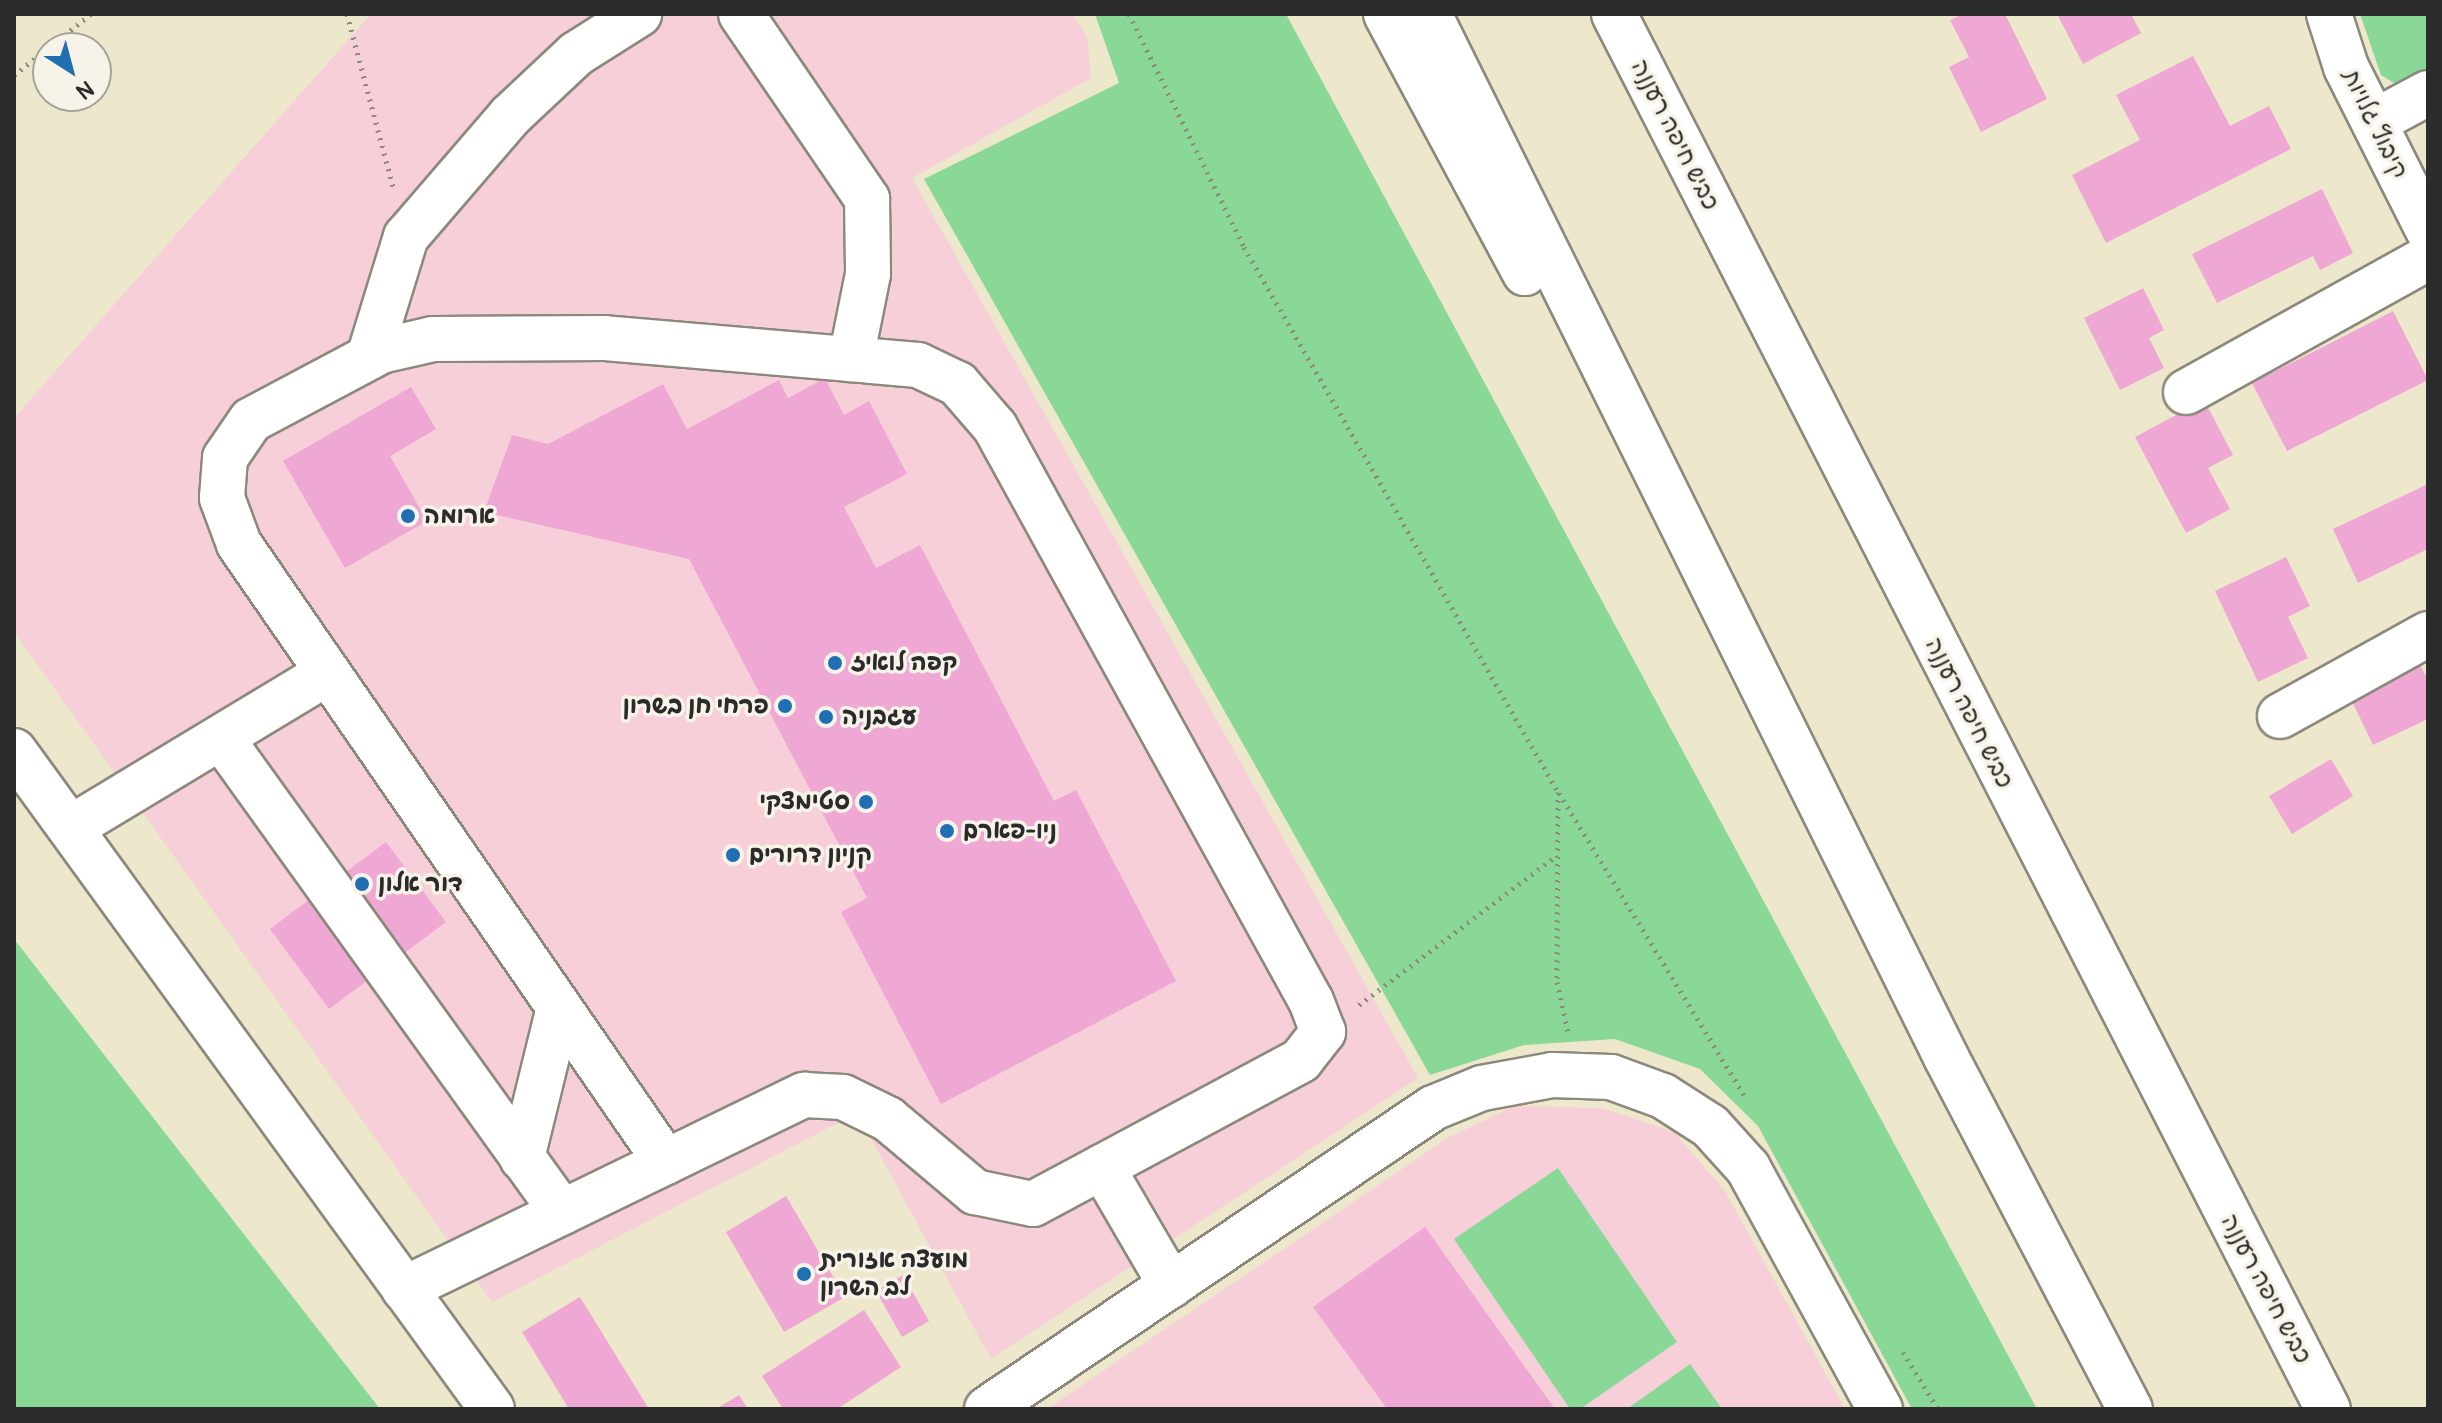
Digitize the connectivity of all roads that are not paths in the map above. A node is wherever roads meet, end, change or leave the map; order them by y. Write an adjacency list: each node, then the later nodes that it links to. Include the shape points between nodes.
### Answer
1 (639, 14): 13 (main road, via 576,54 510,116 406,237)
2 (741, 14): 14 (main road, via 867,199 868,274)
3 (1386, 14): 23 (main road)
4 (1429, 14): 23 (main road)
5 (1614, 14): 10 (main road, כביש חיפה רעננה)
6 (1627, 14): 10 (main road)
7 (2329, 14): 9 (main road, קיבוץ גלויות, via 2346,67)
8 (2428, 93): 9 (main road)
9 (2374, 122): 11 (main road, קיבוץ גלויות)
10 (1676, 139): 34 (main road, כביש חיפה רעננה)
11 (2428, 230)
12 (2428, 258): 15 (main road)
13 (369, 357): 14 (main road, via 433,339 605,338); 17 (main road, via 251,420 225,458 222,498 239,544)
14 (851, 359): 26 (main road, via 918,365 958,384 995,427 1311,1001 1323,1032 1301,1060)
15 (2186, 392)
16 (2428, 634): 18 (main road)
17 (326, 674): 19 (main road); 22 (main road)
18 (2280, 716)
19 (222, 739): 21 (main road); 24 (main road)
20 (14, 751): 21 (main road)
21 (72, 827): 29 (main road)
22 (559, 1007): 24 (main road); 25 (main road)
23 (1946, 1057): 33 (main road)
24 (522, 1158): 27 (main road)
25 (666, 1162): 26 (main road, via 804,1095 843,1097 888,1119 975,1192 1033,1204); 27 (main road)
26 (1102, 1167): 28 (main road)
27 (562, 1212): 29 (main road)
28 (1171, 1285): 31 (main road); 32 (main road, via 1433,1108 1482,1088 1611,1077 1663,1096 1710,1126 1748,1168)
29 (404, 1289): 30 (main road)
30 (492, 1409)
31 (987, 1409)
32 (1880, 1409)
33 (2130, 1409)
34 (2328, 1409)

